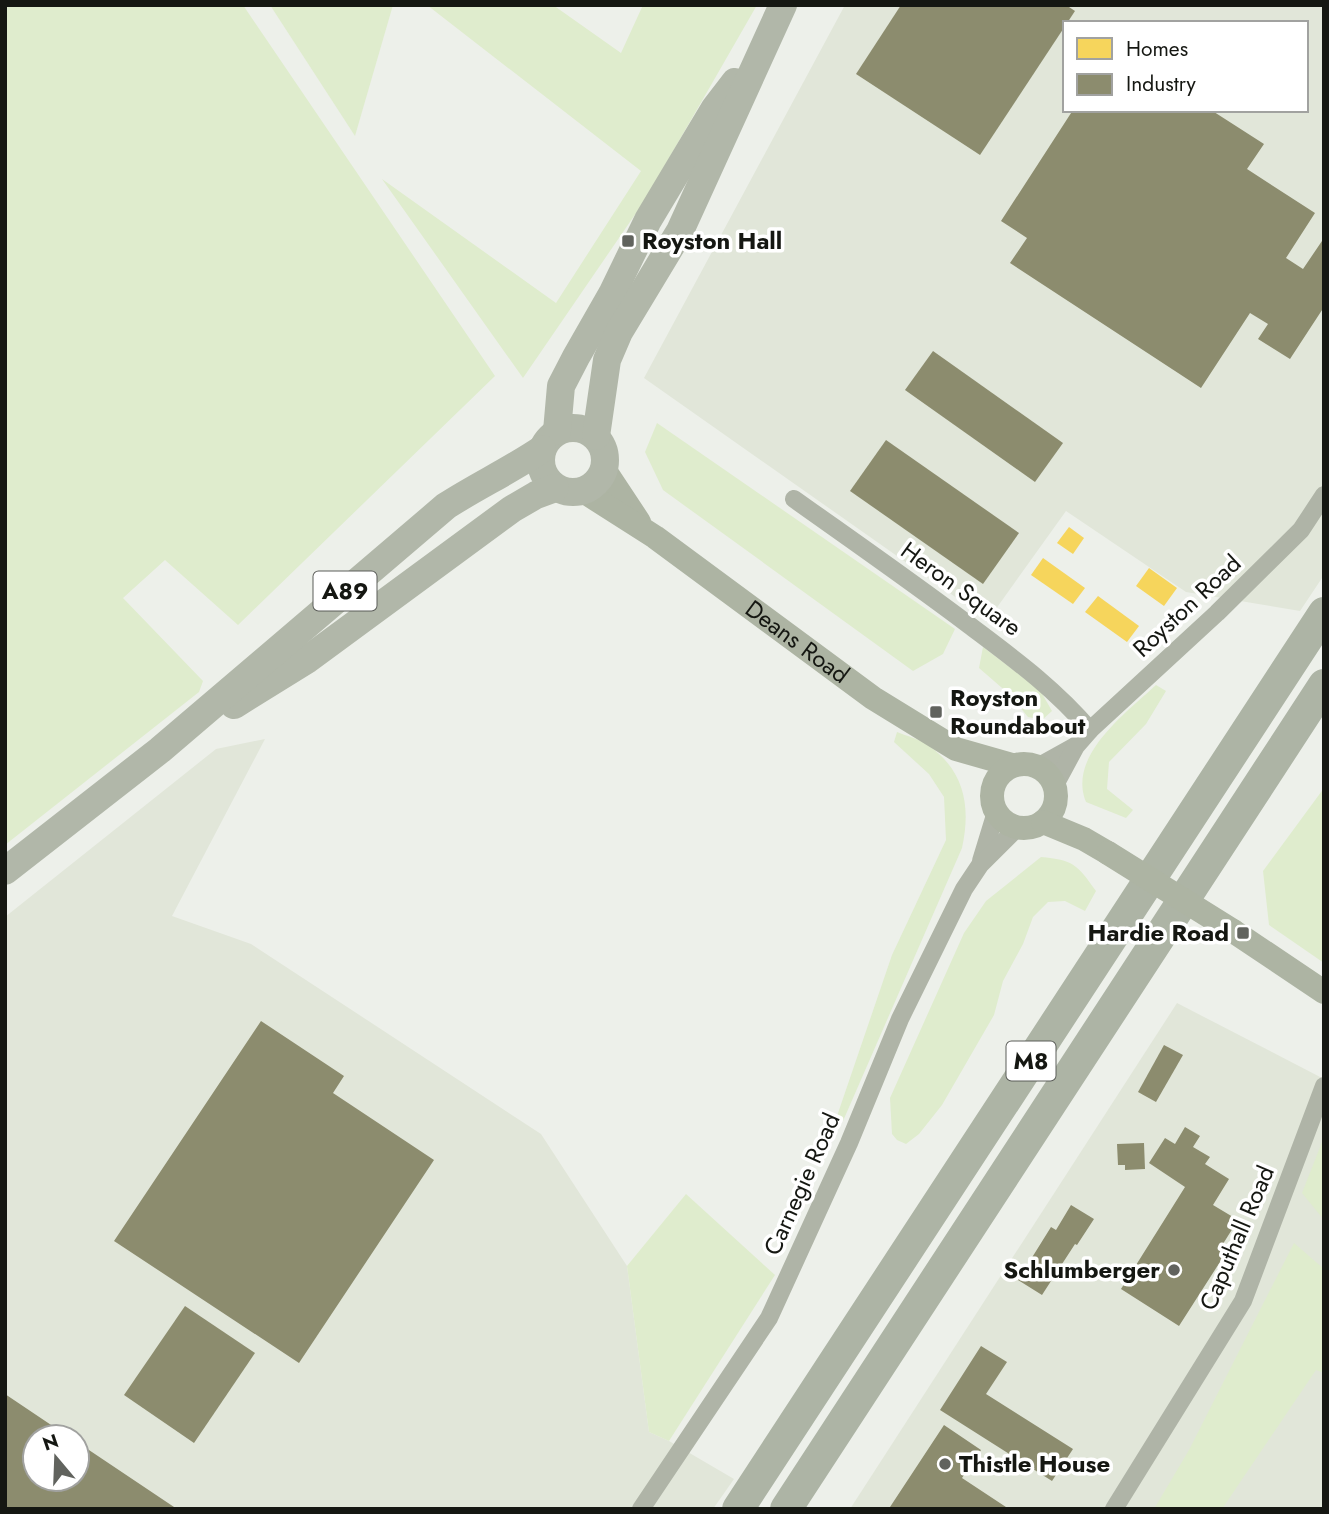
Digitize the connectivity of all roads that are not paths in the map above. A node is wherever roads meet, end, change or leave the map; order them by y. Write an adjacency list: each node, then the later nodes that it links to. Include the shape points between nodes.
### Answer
1 (783, 5): 2 (main road)
2 (770, 34): 3 (main road, via 680,232 615,341 607,360); 4 (main road, via 715,108 648,220 561,386)
3 (596, 436): 4 (main road, via 577,427); 5 (main road, via 605,454)
4 (549, 440): 6 (main road, via 540,462); 16 (main road, A89, via 446,506)
5 (604, 469): 7 (main road, via 596,483); 10 (street, Deans Road)
6 (555, 488): 7 (main road); 16 (main road, A89, via 512,509 308,659)
7 (583, 491): 10 (street, Deans Road)
8 (1324, 495): 13 (street, Royston Road, via 1301,530)
9 (794, 499): 13 (street, Heron Square, via 1029,669)
10 (643, 529): 15 (street, Deans Road, via 873,698)
11 (1324, 613): 27 (highway, M8)
12 (1324, 685): 28 (highway, M8)
13 (1090, 730): 14 (street, Royston Road)
14 (1076, 746): 18 (street, Royston Road); 20 (street, Royston Road)
15 (956, 749): 17 (street, Deans Road); 19 (street, Deans Road)
16 (160, 750): 23 (main road, A89)
17 (1012, 765): 18 (street); 19 (street, via 996,780)
18 (1039, 766): 20 (street, via 1049,774)
19 (994, 801): 21 (street, via 1005,822); 22 (street, Carnegie Road)
20 (1051, 804): 21 (street, via 1031,828); 24 (street, bridge, via 1084,839)
21 (1017, 828): 22 (street, Carnegie Road)
22 (980, 865): 26 (street, Carnegie Road, via 900,1019 769,1318)
23 (5, 871)
24 (1324, 992)
25 (1324, 1086): 29 (street, Caputhall Road, via 1243,1301)
26 (641, 1509)
27 (737, 1509)
28 (786, 1509)
29 (1114, 1509)

